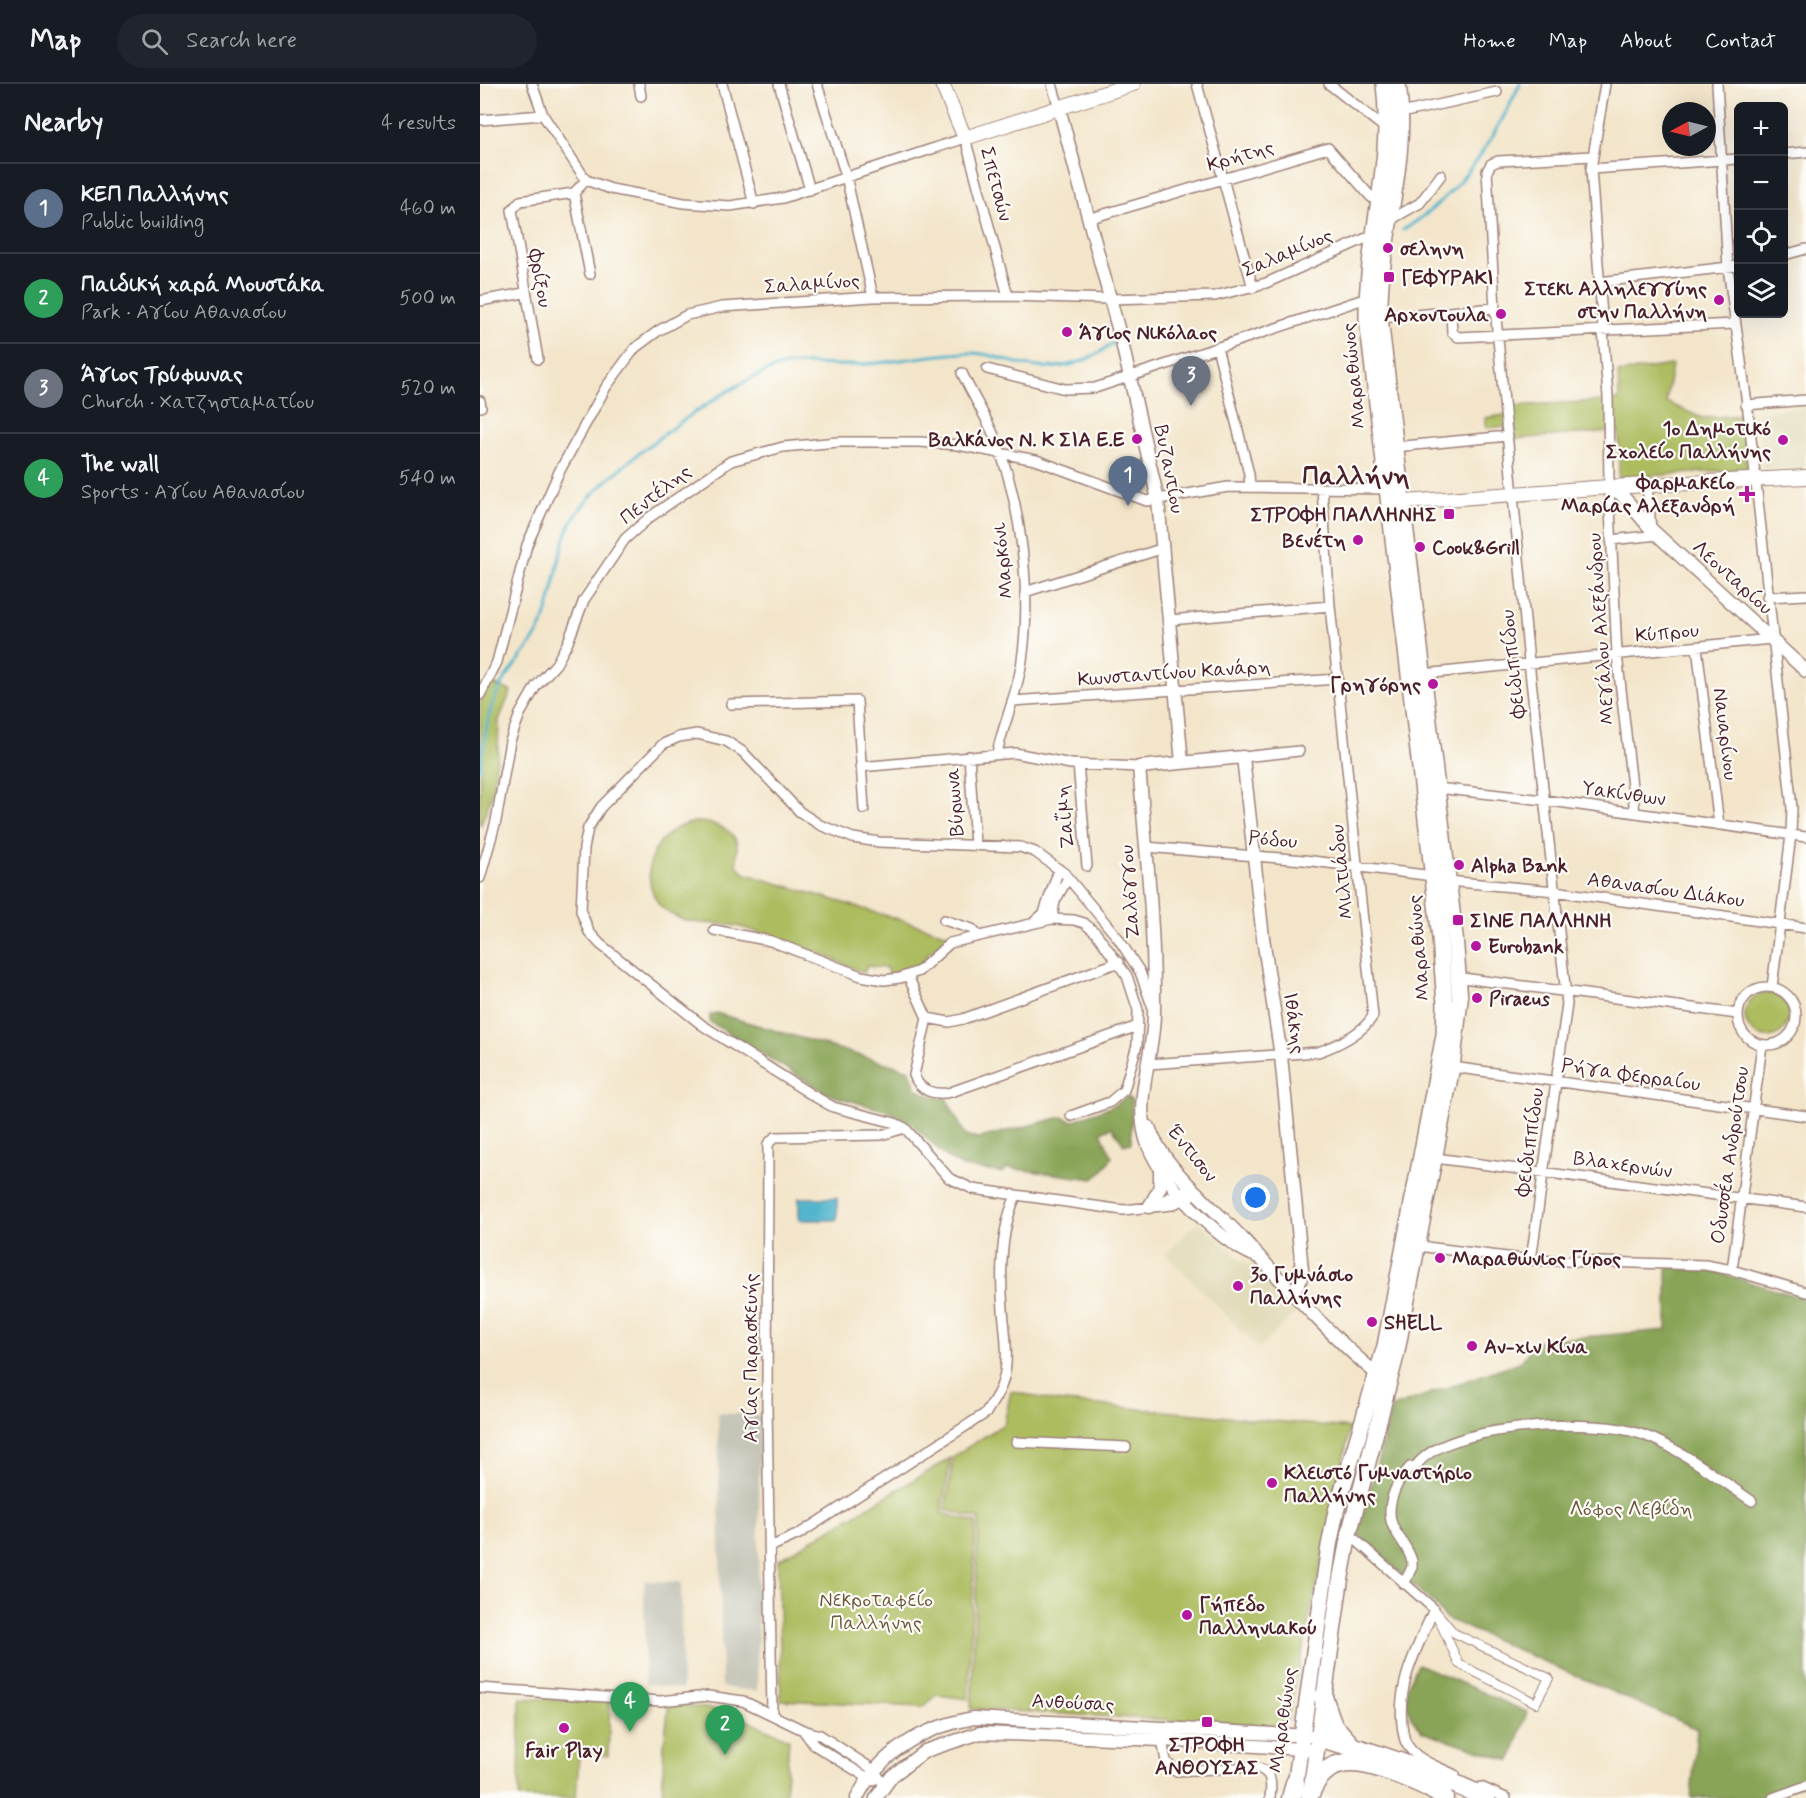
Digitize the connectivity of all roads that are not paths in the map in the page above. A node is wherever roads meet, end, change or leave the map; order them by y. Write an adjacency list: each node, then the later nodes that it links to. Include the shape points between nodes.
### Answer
1 (532, 84): 19 (street)
2 (639, 84): 16 (street)
3 (722, 84): 36 (street)
4 (779, 84): 33 (street)
5 (817, 84): 30 (street)
6 (942, 84): 22 (main road, Σπετσών)
7 (1052, 84): 17 (street, Βυζαντίου)
8 (1134, 84): 17 (main road)
9 (1197, 84): 31 (street)
10 (1329, 84): 21 (street)
11 (1384, 84): 21 (main road, Μαραθώνος)
12 (1605, 84): 25 (street, Μεγάλου Αλεξάνδρου)
13 (1717, 84): 27 (street)
14 (1401, 86): 18 (main road, Μαραθώνος)
15 (1497, 92): 18 (street)
16 (641, 96)
17 (1059, 108): 22 (main road); 37 (street, Βυζαντίου)
18 (1401, 113): 38 (main road, Μαραθώνος, via 1400,159)
19 (543, 115): 20 (street); 32 (street)
20 (480, 120)
21 (1388, 130): 35 (main road, Μαραθώνος)
22 (965, 138): 30 (street); 48 (street, Σπετσών)
23 (1806, 152): 24 (street)
24 (1788, 154)
25 (1592, 156): 28 (street, Μεγάλου Αλεξάνδρου); 53 (street, Φειδιππίδου, via 1491,164 1487,171)
26 (1734, 159): 27 (street)
27 (1721, 160): 28 (street); 43 (street)
28 (1591, 169): 45 (street, Μεγάλου Αλεξάνδρου)
29 (1441, 175): 38 (street, via 1420,203)
30 (846, 176): 33 (street); 49 (street)
31 (1223, 178): 35 (street, Κρήτης, via 1328,148); 37 (street, Κρήτης); 46 (street)
32 (586, 180): 34 (street); 36 (street, via 684,204)
33 (810, 189): 36 (street)
34 (574, 193): 44 (street); 47 (street, Φρίξου, via 514,205 511,217)
35 (1379, 203): 39 (main road, Μαραθώνος)
36 (754, 204)
37 (1091, 218): 51 (street, Βυζαντίου)
38 (1390, 220): 55 (main road, Μαραθώνος, via 1381,276)
39 (1373, 235): 46 (street, Σαλαμίνος); 50 (main road, Μαραθώνος)
40 (1806, 249): 41 (street)
41 (1788, 254)
42 (1734, 267): 43 (street)
43 (1728, 268): 45 (street); 56 (street)
44 (590, 274)
45 (1599, 282): 57 (street, Μεγάλου Αλεξάνδρου)
46 (1252, 288): 51 (street, Σαλαμίνος, via 1188,299)
47 (524, 294): 52 (street); 60 (street, Φρίξου)
48 (1008, 296): 49 (street, Σαλαμίνος); 51 (street, Σαλαμίνος)
49 (873, 297): 95 (street, Σαλαμίνος, via 722,307 687,315 635,348 606,387 559,472 527,545 497,662)
50 (1367, 298): 59 (street); 76 (main road, Μαραθώνος, via 1368,331)
51 (1110, 299): 63 (street, Βυζαντίου)
52 (480, 301)
53 (1495, 308): 54 (street); 58 (street, Φειδιππίδου)
54 (1451, 313): 55 (street); 58 (street, via 1454,336)
55 (1380, 318): 67 (main road, Μαραθώνος)
56 (1735, 324): 57 (street); 65 (street)
57 (1603, 332): 58 (street); 73 (street, Μεγάλου Αλεξάνδρου)
58 (1499, 335): 66 (street, Φειδιππίδου)
59 (1216, 347): 63 (street); 72 (street)
60 (538, 359)
61 (987, 369): 63 (street, via 1075,390)
62 (962, 373): 68 (street, Μαρκόνι)
63 (1130, 376): 77 (street, Βυζαντίου)
64 (1806, 400): 65 (street)
65 (1746, 405): 70 (street)
66 (1508, 436): 67 (street); 75 (street, Φειδιππίδου)
67 (1394, 447): 76 (main road, Μαραθώνος)
68 (1000, 453): 77 (street, Πεντέλης, via 1053,465 1142,499); 81 (street, Μαρκόνι, via 1018,527); 120 (street, Πεντέλης, via 920,442 783,447 731,461 650,518 625,539 608,563 584,600 556,664 536,686 520,714 510,741 496,821)
69 (1806, 477): 70 (main road)
70 (1755, 480): 71 (main road); 83 (street)
71 (1647, 485): 73 (main road); 78 (street)
72 (1250, 487): 74 (street); 77 (street, via 1218,488)
73 (1609, 487): 75 (main road); 78 (street, Λεονταρίου, via 1626,499); 79 (street, Μεγάλου Αλεξάνδρου)
74 (1322, 489): 76 (street); 84 (street, Μιλτιάδου)
75 (1514, 494): 76 (main road); 90 (street, Φειδιππίδου)
76 (1394, 496): 92 (main road, Μαραθώνος); 119 (main road, Μαραθώνος)
77 (1158, 500): 80 (street, Βυζαντίου)
78 (1654, 532): 79 (street); 86 (street, Λεονταρίου)
79 (1611, 540): 89 (street, Μεγάλου Αλεξάνδρου)
80 (1164, 548): 81 (street); 85 (street, Βυζαντίου)
81 (1025, 592): 96 (street, Μαρκόνι, via 1024,650)
82 (1806, 595): 83 (street)
83 (1767, 597): 86 (street)
84 (1330, 606): 85 (street); 93 (street, Μιλτιάδου)
85 (1170, 620): 94 (street, Βυζαντίου)
86 (1772, 639): 87 (street, Κύπρου); 88 (street, Λεονταρίου)
87 (1696, 647): 89 (street, Κύπρου); 110 (street, Ναυαρίνου)
88 (1778, 653): 91 (street, Λεονταρίου); 111 (street)
89 (1617, 654): 90 (street, Κύπρου); 109 (street, Μεγάλου Αλεξάνδρου)
90 (1529, 662): 92 (street, Κύπρου); 107 (street, Φειδιππίδου)
91 (1806, 671)
92 (1423, 674): 106 (main road, Μαραθώνος)
93 (1338, 679): 94 (street, Κωνσταντίνου Κανάρη); 117 (street, Μιλτιάδου)
94 (1176, 690): 96 (street, Κωνσταντίνου Κανάρη); 102 (street, Βυζαντίου)
95 (480, 695)
96 (1012, 701): 99 (street, Μαρκόνι)
97 (731, 704): 105 (street, via 857,702)
98 (1299, 751): 101 (street)
99 (997, 753): 100 (street); 103 (street, via 1023,753)
100 (969, 756): 105 (street); 113 (street, Βύρωνα)
101 (1243, 757): 102 (street); 115 (street, Ιθάκης)
102 (1182, 763): 104 (street)
103 (1077, 764): 104 (street); 116 (street, Ζαΐμη)
104 (1139, 766): 114 (street, Ζαλόγγου)
105 (860, 767): 108 (street)
106 (1437, 788): 107 (street, Υακίνθων); 122 (main road, Μαραθώνος)
107 (1544, 800): 109 (street, Υακίνθων); 123 (street, Φειδιππίδου)
108 (864, 809)
109 (1635, 813): 110 (street, Υακίνθων)
110 (1719, 825): 111 (street, Υακίνθων)
111 (1791, 835): 112 (street, Υακίνθων); 127 (street)
112 (1806, 837)
113 (975, 845): 118 (street, via 1029,849); 150 (street, via 879,842 832,830 800,812 743,752 718,738 697,734 672,740 655,750 600,807 585,839 582,913 589,932 600,944 702,1025 812,1095 833,1107)
114 (1146, 847): 115 (street, Ρόδου); 137 (street, Ζαλόγγου)
115 (1253, 855): 117 (street, Ρόδου); 142 (street, Ιθάκης)
116 (1087, 866)
117 (1359, 866): 119 (street, Ρόδου); 142 (street, Μιλτιάδου, via 1373,1016 1365,1026 1330,1048)
118 (1059, 868): 121 (street); 126 (street, via 1044,913)
119 (1432, 876): 133 (main road, Μαραθώνος)
120 (480, 878)
121 (1068, 878): 125 (street, via 1055,901); 137 (street, via 1135,963)
122 (1448, 880): 123 (street, Αθανασίου Διάκου); 133 (main road, Μαραθώνος)
123 (1556, 891): 127 (street, Αθανασίου Διάκου); 135 (street, Φειδιππίδου)
124 (944, 920): 130 (street, via 972,929)
125 (1052, 920): 126 (street); 131 (street, via 1063,918 1084,923)
126 (1033, 923): 130 (street)
127 (1780, 924): 128 (street, Αθανασίου Διάκου); 134 (street)
128 (1806, 928)
129 (714, 930): 132 (street, via 790,946 871,979)
130 (978, 936): 132 (street, via 945,946 923,968)
131 (1119, 962): 138 (street, via 963,1019 949,1022); 140 (street, via 1135,998)
132 (908, 976): 138 (street)
133 (1451, 977): 135 (street); 144 (main road, Μαραθώνος, via 1459,1018); 166 (main road, Μαραθώνος)
134 (1772, 987): 136 (street, via 1752,991 1742,1001); 139 (street, via 1792,1001)
135 (1566, 991): 136 (street); 145 (street, Φειδιππίδου)
136 (1738, 1014): 141 (street, via 1742,1031)
137 (1154, 1016): 143 (street, Έντισον)
138 (927, 1018): 140 (street, via 914,1075 921,1088 941,1094)
139 (1801, 1020): 141 (street, via 1787,1037 1776,1044)
140 (1138, 1026): 148 (street, via 1137,1045 1121,1095)
141 (1762, 1045): 147 (street, Οδυσσέα Ανδρούτσου)
142 (1281, 1056): 143 (street, Μιλτιάδου); 164 (street, Ιθάκης, via 1302,1270)
143 (1149, 1064): 146 (street, Έντισον)
144 (1452, 1067): 145 (street, Ρήγα Φερραίου); 151 (main road, Μαραθώνος)
145 (1556, 1082): 147 (street, Ρήγα Φερραίου); 153 (street, Φειδιππίδου)
146 (1142, 1097): 152 (street, Έντισον, via 1146,1141); 154 (street, Έντισον, via 1155,1141)
147 (1754, 1108): 149 (street, Ρήγα Φερραίου); 157 (street, Οδυσσέα Ανδρούτσου)
148 (1071, 1116)
149 (1806, 1116)
150 (905, 1128): 155 (street, via 955,1182); 171 (street, Αγίας Παρασκευής, via 881,1135 775,1137 768,1144)
151 (1435, 1158): 153 (street, Βλαχερνών); 160 (main road, Μαραθώνος)
152 (1160, 1169): 156 (street, Έντισον); 158 (street, via 1160,1188)
153 (1543, 1172): 157 (street, Βλαχερνών); 162 (street, Φειδιππίδου)
154 (1195, 1189): 156 (street); 161 (street, Έντισον)
155 (1016, 1196): 158 (street, via 1117,1210); 171 (street, via 1007,1215 1004,1237 1006,1348 1002,1384 987,1413 799,1533)
156 (1182, 1197): 158 (street); 161 (street, Έντισον, via 1227,1240)
157 (1742, 1198): 159 (street, Βλαχερνών); 163 (street, Οδυσσέα Ανδρούτσου)
158 (1149, 1207)
159 (1806, 1207)
160 (1418, 1246): 162 (street); 166 (main road, Μαραθώνος)
161 (1256, 1256): 164 (street, Έντισον)
162 (1531, 1260): 163 (street, via 1705,1264)
163 (1732, 1269): 165 (street)
164 (1293, 1292): 166 (street, Έντισον)
165 (1806, 1292)
166 (1383, 1379): 170 (main road, Μαραθώνος); 178 (main road, Μαραθώνος, via 1331,1534)
167 (1016, 1442): 168 (street)
168 (1126, 1447)
169 (1752, 1501): 172 (street, via 1680,1453 1631,1431 1557,1425 1478,1434 1428,1452 1394,1487 1392,1523 1412,1562)
170 (1349, 1534): 172 (street); 175 (main road, Μαραθώνος)
171 (770, 1547): 176 (street, Αγίας Παρασκευής)
172 (1404, 1584): 173 (street)
173 (1434, 1609): 173 (street, via 1459,1664 1536,1703 1549,1678 1454,1633); 189 (street, via 1400,1695 1404,1739 1426,1761)
174 (480, 1688): 176 (street, via 660,1701 719,1697 743,1701)
175 (1323, 1697): 178 (main road, Μαραθώνος); 179 (highway, via 1333,1725)
176 (772, 1713): 180 (street, via 820,1735)
177 (1162, 1740): 178 (street, Ανθούσας); 181 (street, Ανθούσας, via 980,1733 925,1751); 186 (street, via 1166,1761 1175,1771 1264,1769 1271,1780)
178 (1308, 1743): 179 (highway); 180 (street, Ανθούσας, via 974,1718 915,1737); 183 (main road, Μαραθώνος)
179 (1352, 1746): 188 (highway, via 1429,1772)
180 (870, 1775): 181 (street); 184 (street, Ανθούσας)
181 (884, 1785): 185 (street, Ανθούσας)
182 (1806, 1786): 190 (street)
183 (1300, 1794): 187 (highway, via 1328,1770 1359,1762 1417,1782)
184 (857, 1798)
185 (876, 1798)
186 (1270, 1798)
187 (1444, 1798)
188 (1486, 1798)
189 (1506, 1798)
190 (1773, 1798)

